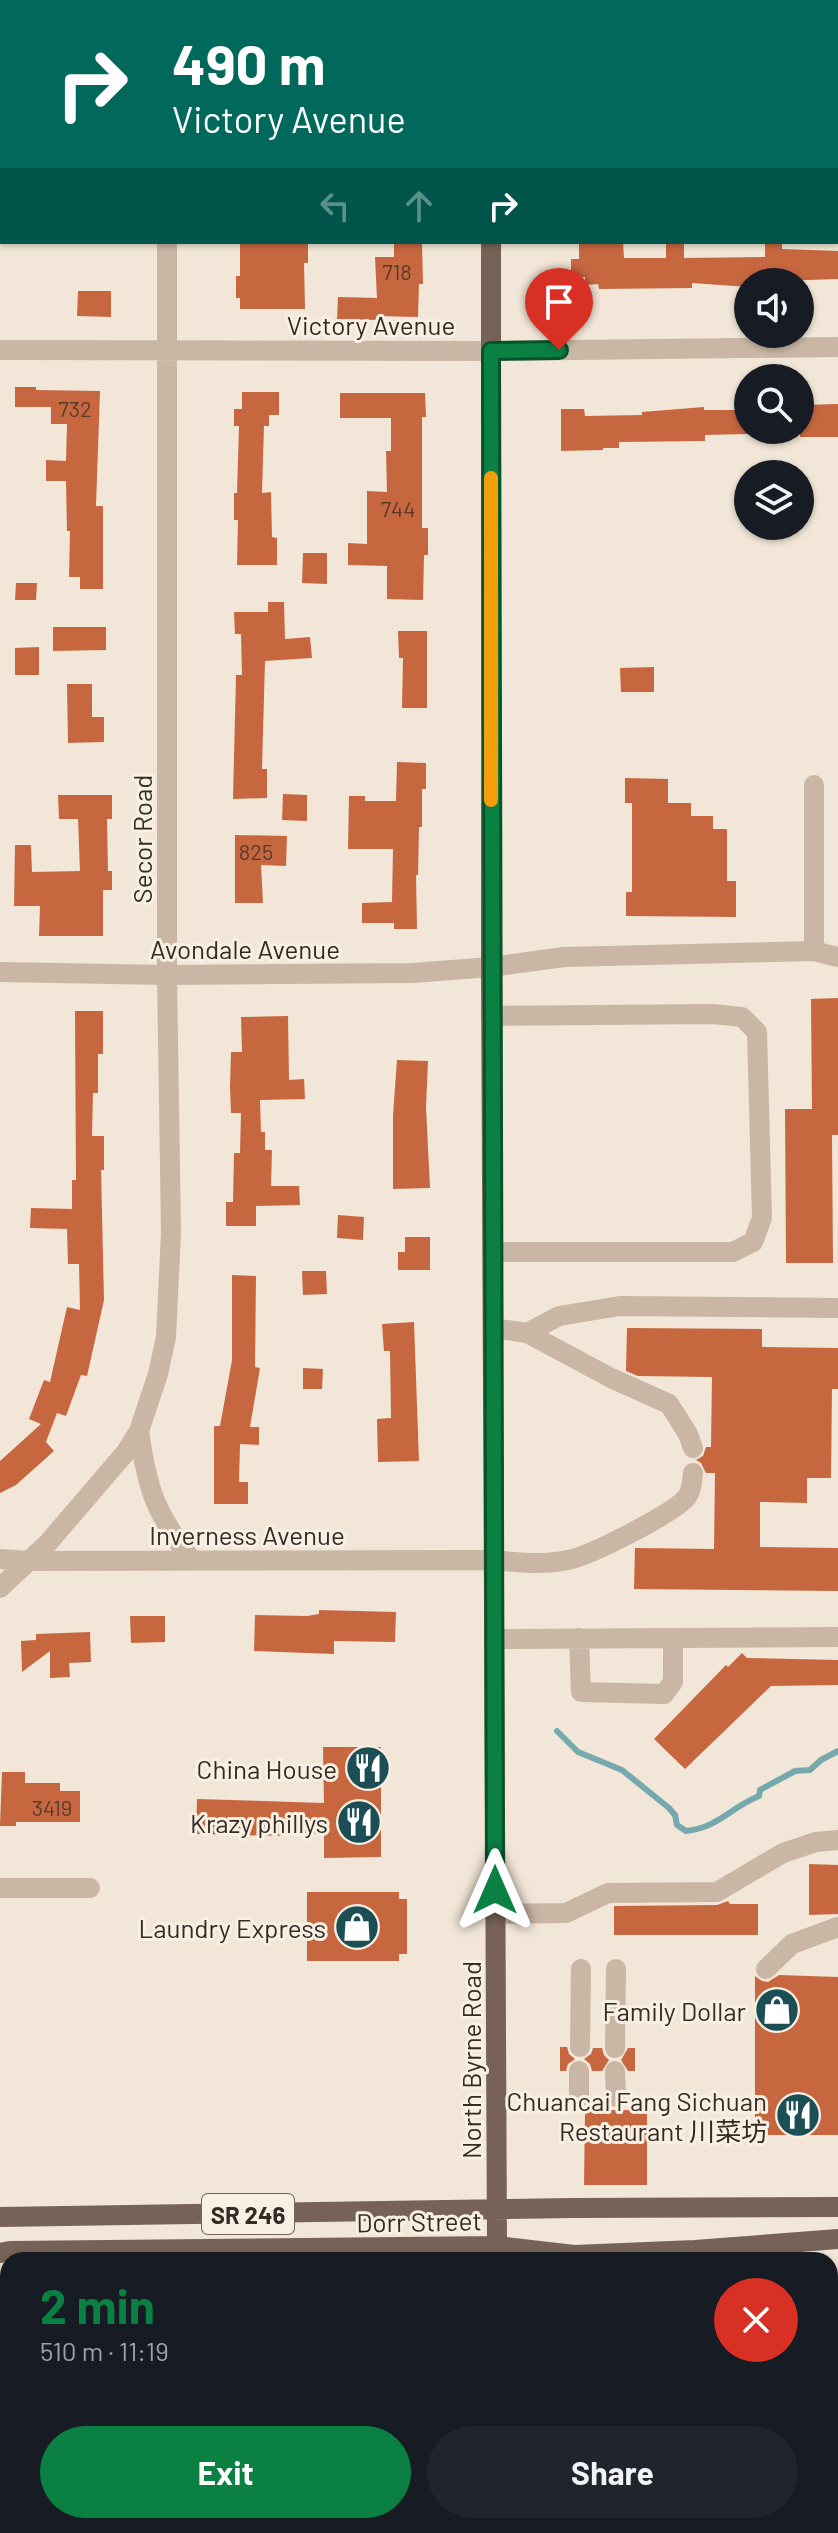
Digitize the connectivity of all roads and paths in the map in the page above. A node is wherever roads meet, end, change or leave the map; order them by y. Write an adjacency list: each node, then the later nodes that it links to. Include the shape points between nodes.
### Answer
1 (167, 244): 5 (street, Secor Road)
2 (491, 244): 6 (main road, North Byrne Road)
3 (838, 347): 6 (street, Victory Avenue)
4 (0, 350): 5 (street, Victory Avenue)
5 (167, 350): 6 (street, Victory Avenue); 12 (street, Secor Road)
6 (491, 351): 10 (main road, North Byrne Road)
7 (814, 785): 8 (street)
8 (814, 951): 9 (street, Avondale Avenue); 10 (street, Avondale Avenue, via 564,957)
9 (838, 957)
10 (491, 967): 12 (street, Avondale Avenue, via 412,973); 13 (main road, North Byrne Road)
11 (0, 972): 12 (street, Avondale Avenue)
12 (167, 975): 18 (street, Secor Road, via 169,1298 158,1374)
13 (491, 1016): 14 (main road, North Byrne Road); 14 (street, via 742,1017 757,1032 762,1218 753,1242 733,1252)
14 (493, 1252): 16 (main road, North Byrne Road)
15 (838, 1308): 17 (street, via 620,1306 559,1316)
16 (493, 1328): 17 (street); 23 (main road, North Byrne Road)
17 (527, 1333): 19 (street, via 669,1404)
18 (139, 1431): 22 (street, Secor Road, via 152,1499); 24 (street, Secor Road, via 114,1469)
19 (693, 1448)
20 (693, 1473): 23 (street, Inverness Avenue, via 691,1490 674,1508 586,1555 528,1564)
21 (0, 1559): 24 (street, Inverness Avenue)
22 (191, 1559): 23 (street, Inverness Avenue); 24 (street, Inverness Avenue)
23 (494, 1560): 28 (main road, North Byrne Road)
24 (30, 1561): 25 (street, Secor Road)
25 (0, 1588)
26 (838, 1637): 29 (street)
27 (579, 1638): 28 (street); 29 (street); 29 (street, via 581,1692 664,1694 673,1682)
28 (494, 1639): 33 (main road, North Byrne Road)
29 (673, 1639)
30 (838, 1840): 33 (street, via 783,1853 717,1892 608,1893 566,1913)
31 (0, 1888): 32 (street)
32 (90, 1888)
33 (495, 1914): 45 (main road, North Byrne Road)
34 (838, 1927): 37 (street, via 792,1944)
35 (581, 1969): 38 (street)
36 (616, 1969): 39 (street)
37 (766, 1969)
38 (580, 2047)
39 (615, 2048)
40 (579, 2071): 42 (street)
41 (615, 2071): 43 (street)
42 (579, 2097)
43 (616, 2097)
44 (838, 2207): 45 (main road, Dorr Street / SR 246)
45 (497, 2210): 46 (main road, Dorr Street / SR 246); 48 (main road, North Byrne Road)
46 (0, 2217)
47 (838, 2239): 51 (main road, Dorr Street / SR 246)
48 (497, 2246): 49 (main road, Dorr Street / SR 246); 50 (main road, Dorr Street / SR 246)
49 (5, 2252)
50 (548, 2252)
51 (647, 2252)

